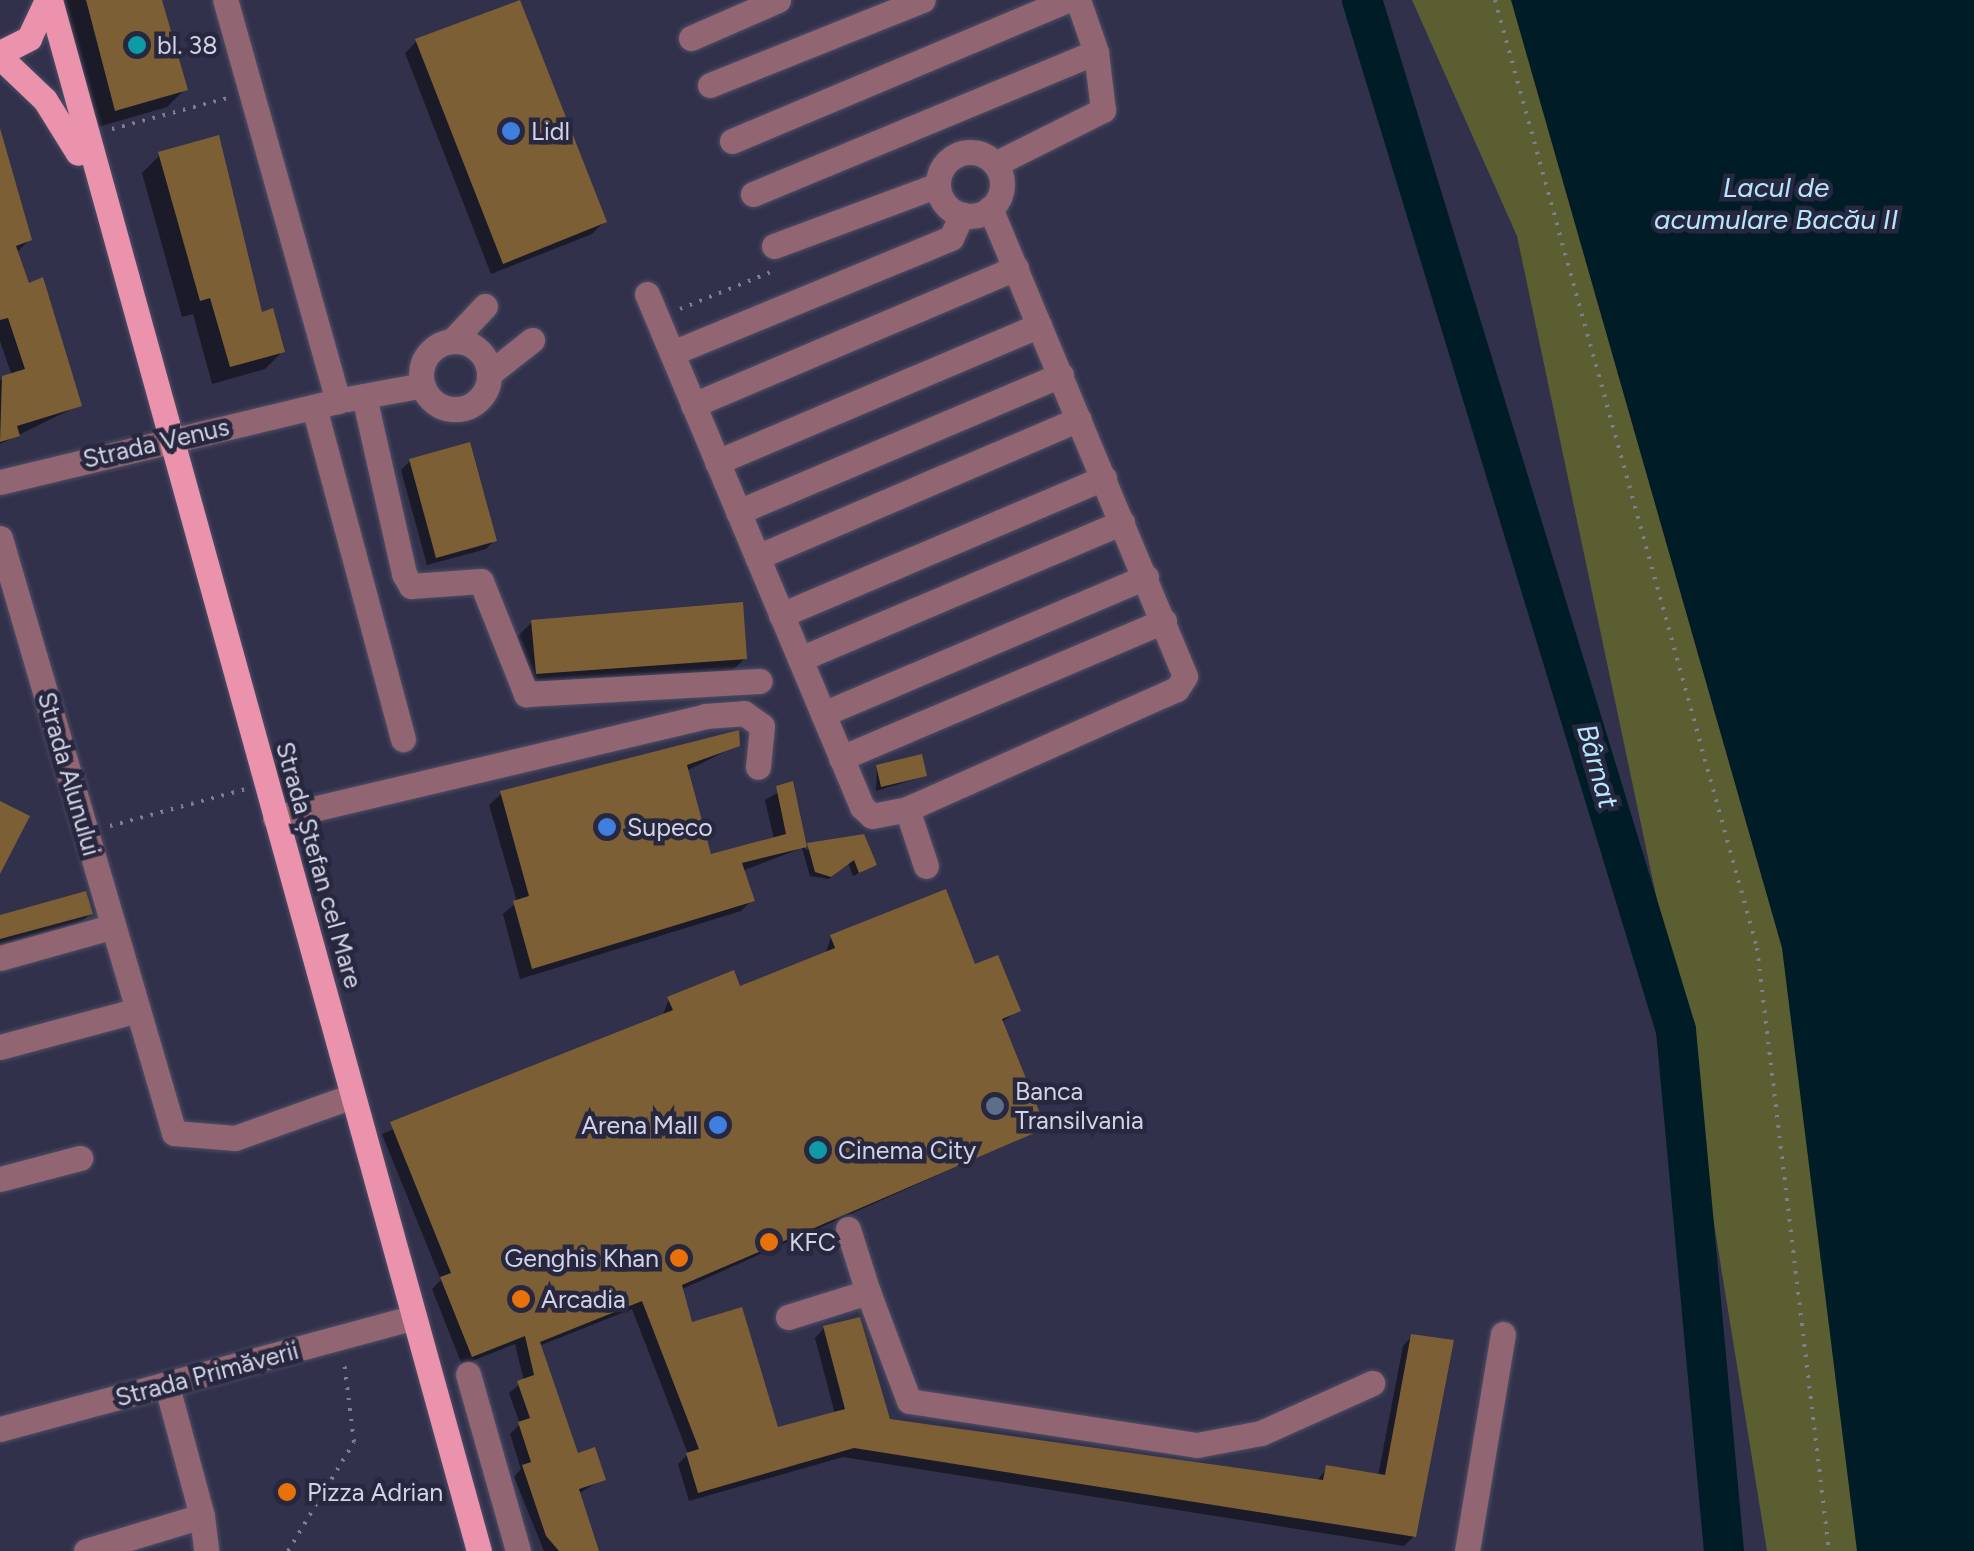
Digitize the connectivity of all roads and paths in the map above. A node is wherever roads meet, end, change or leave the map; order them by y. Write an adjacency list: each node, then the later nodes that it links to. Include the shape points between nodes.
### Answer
1 (48, 0): 10 (main road, via 29,38); 13 (main road)
2 (225, 0): 12 (street)
3 (778, 0): 8 (street)
4 (923, 0): 11 (street)
5 (1067, 0): 14 (street)
6 (1078, 0): 9 (street)
7 (1494, 0): 77 (path, via 1757,948)
8 (691, 38)
9 (1096, 52): 15 (street, via 1104,110); 17 (street)
10 (0, 55): 18 (main road, via 44,100)
11 (710, 85)
12 (252, 92): 13 (path); 28 (street)
13 (82, 137): 18 (main road)
14 (732, 141)
15 (995, 164): 16 (street, via 959,154); 19 (street, via 1001,192)
16 (938, 185): 20 (street); 21 (street)
17 (754, 194)
18 (99, 196): 31 (main road, Strada Ștefan cel Mare)
19 (990, 208): 20 (street); 22 (street)
20 (962, 214): 25 (street, via 950,238)
21 (774, 246)
22 (1016, 268): 24 (street); 29 (street)
23 (647, 294): 25 (street)
24 (1040, 325): 26 (street); 32 (street)
25 (672, 353): 29 (street)
26 (1061, 376): 30 (street); 35 (street)
27 (423, 385): 27 (street, via 425,359 474,354 482,395 464,408 442,407); 28 (street, Strada Venus)
28 (338, 401): 31 (street, Strada Venus); 43 (street, via 410,586 481,581 526,694); 45 (street)
29 (694, 405): 32 (street)
30 (1079, 419): 33 (street); 38 (street)
31 (168, 438): 34 (street, Strada Venus); 48 (main road, Strada Ștefan cel Mare)
32 (717, 462): 35 (street)
33 (1104, 478): 36 (street); 40 (street)
34 (0, 482)
35 (738, 512): 38 (street)
36 (1122, 522): 39 (street); 42 (street)
37 (0, 538): 51 (street, Strada Alunului)
38 (757, 556): 40 (street)
39 (1146, 577): 41 (street); 44 (street)
40 (781, 615): 42 (street)
41 (1164, 621): 46 (street); 49 (street, via 1184,676 1178,688)
42 (800, 659): 44 (street)
43 (760, 682)
44 (823, 714): 46 (street)
45 (404, 739)
46 (841, 758): 49 (street, via 872,816)
47 (758, 768): 50 (street, via 762,726 744,713 705,716)
48 (265, 783): 50 (main road, Strada Ștefan cel Mare); 51 (path)
49 (907, 809): 52 (street)
50 (276, 818): 57 (main road, Strada Ștefan cel Mare)
51 (86, 833): 53 (street, Strada Alunului)
52 (926, 866)
53 (111, 927): 54 (street); 55 (street, Strada Alunului)
54 (0, 958)
55 (134, 1010): 56 (street); 57 (street, Strada Alunului, via 174,1134 235,1138)
56 (0, 1048)
57 (352, 1096): 62 (main road, Strada Ștefan cel Mare)
58 (80, 1158): 59 (street)
59 (0, 1179)
60 (848, 1229): 61 (street)
61 (868, 1292): 63 (street); 67 (street, via 898,1386 928,1406 1196,1445 1261,1432)
62 (414, 1317): 65 (street, Strada Primăverii); 74 (main road, Strada Ștefan cel Mare)
63 (788, 1317)
64 (1503, 1334): 76 (street)
65 (339, 1338): 68 (street, Strada Primăverii); 73 (path, via 354,1442)
66 (468, 1374): 75 (street)
67 (1372, 1383)
68 (166, 1386): 69 (street, Strada Primăverii); 70 (street)
69 (0, 1429)
70 (202, 1516): 71 (street); 72 (street)
71 (86, 1551)
72 (206, 1551)
73 (288, 1551)
74 (479, 1551)
75 (518, 1551)
76 (1467, 1551)
77 (1829, 1551)

